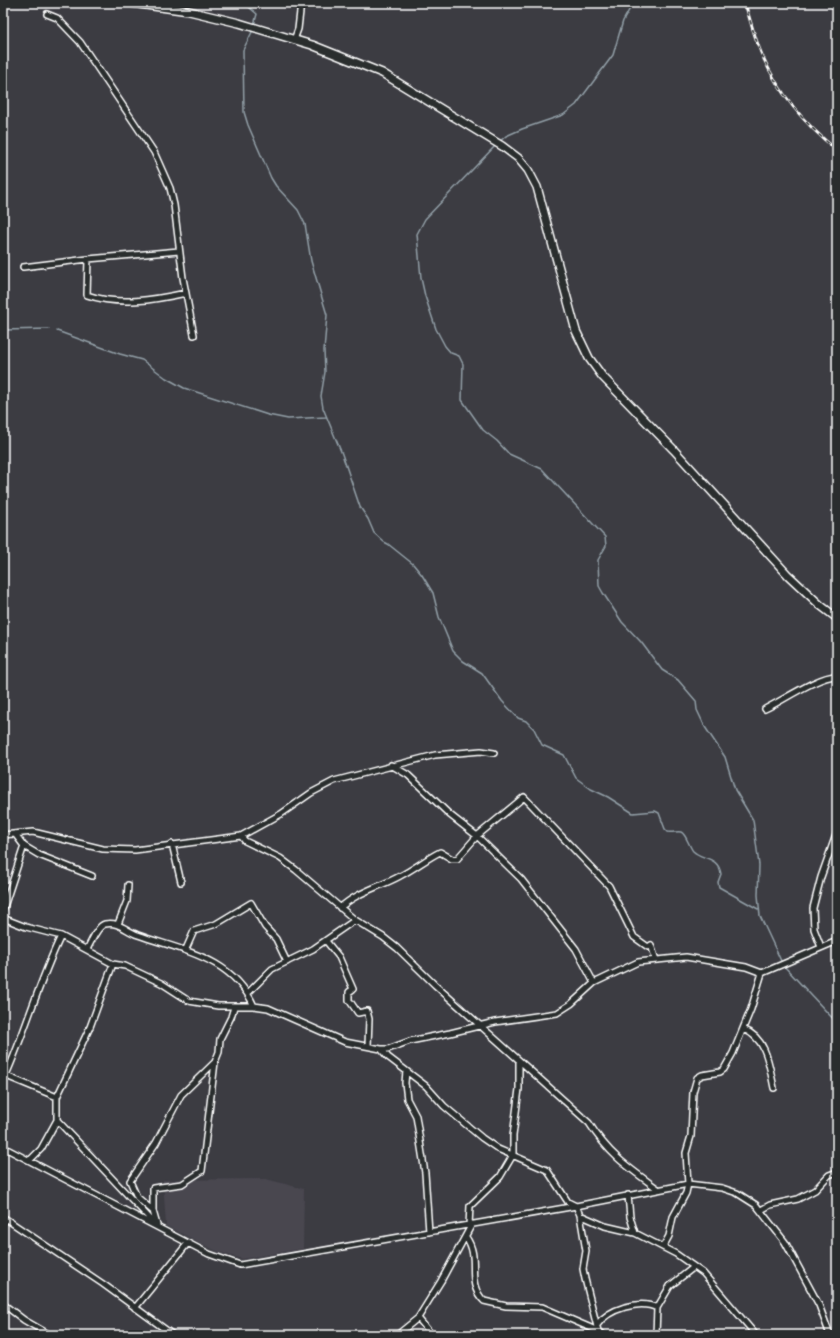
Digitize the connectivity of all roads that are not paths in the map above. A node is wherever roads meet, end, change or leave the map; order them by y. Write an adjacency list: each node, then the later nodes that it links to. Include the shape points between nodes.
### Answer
1 (131, 3): 4 (street, via 189,11)
2 (301, 3): 4 (street)
3 (47, 14): 5 (street, via 57,18 80,42 154,152 173,199)
4 (294, 40): 10 (street, via 382,73 493,140 518,158 528,170 537,188 576,331 594,364 628,404 674,450 788,575)
5 (179, 251): 6 (street); 8 (street)
6 (88, 259): 7 (street); 8 (street, via 87,295 114,301 154,300)
7 (23, 267)
8 (186, 293): 9 (street)
9 (194, 335)
10 (837, 618)
11 (837, 676): 12 (street, via 800,689)
12 (765, 709)
13 (494, 752): 14 (street, via 435,756)
14 (391, 765): 18 (street, via 322,786 281,814); 19 (street, via 408,775 450,815)
15 (837, 832): 33 (street, via 820,877 813,908 814,929)
16 (15, 834): 17 (street); 20 (street, via 33,832 103,849 135,850); 21 (street)
17 (3, 835)
18 (241, 836): 20 (street); 25 (street, via 245,841 280,858)
19 (477, 836): 25 (street, via 457,859 440,852 400,876 367,890); 36 (street, via 524,797 609,886 634,937 648,946 651,945); 40 (street, via 521,879 565,933)
20 (172, 844): 23 (street)
21 (24, 846): 22 (street, via 39,855); 26 (street)
22 (92, 876)
23 (182, 882)
24 (128, 885): 29 (street, via 127,901)
25 (340, 908): 28 (street)
26 (3, 910)
27 (3, 918): 30 (street)
28 (355, 920): 31 (street); 44 (street, via 397,948)
29 (118, 924): 34 (street, via 103,924); 35 (street, via 133,934)
30 (61, 936): 34 (street); 51 (street, via 49,960 20,1042)
31 (326, 940): 37 (street); 46 (street, via 347,972 353,989 349,992 349,1000 358,1013 367,1011)
32 (837, 941): 33 (street)
33 (821, 947): 39 (street)
34 (87, 949): 38 (street)
35 (186, 949): 37 (street, via 194,931 216,924 251,903 265,927 276,939); 41 (street, via 225,970)
36 (656, 960): 39 (street, via 686,957 746,967); 40 (street, via 638,962)
37 (287, 962): 41 (street, via 272,969)
38 (113, 964): 43 (street, via 125,966 161,983 189,1001); 53 (street, via 90,1027)
39 (762, 973): 45 (street)
40 (594, 983): 44 (street, via 557,1013 500,1021)
41 (248, 994): 42 (street)
42 (254, 1006): 43 (street); 46 (street, via 268,1008 345,1042)
43 (234, 1007): 48 (street, via 220,1039)
44 (480, 1027): 47 (street); 49 (street)
45 (743, 1029): 52 (street, via 752,1033 765,1050); 59 (street, via 724,1069 697,1078 693,1092 691,1136 686,1153)
46 (368, 1046): 47 (street)
47 (381, 1049): 50 (street)
48 (215, 1062): 64 (street, via 202,1171 182,1184 153,1188); 64 (street, via 180,1095 156,1143 130,1181 137,1197)
49 (519, 1062): 56 (street); 60 (street, via 589,1123 603,1145 614,1156)
50 (406, 1071): 56 (street, via 426,1086 464,1124 498,1149); 69 (street, via 407,1099 416,1116 425,1173)
51 (4, 1075): 53 (street)
52 (774, 1088)
53 (57, 1096): 54 (street)
54 (57, 1120): 57 (street, via 41,1149); 68 (street)
55 (3, 1147): 57 (street)
56 (513, 1155): 62 (street, via 547,1170 568,1202); 67 (street, via 500,1177 470,1206)
57 (30, 1160): 68 (street)
58 (837, 1172): 63 (street, via 829,1175 815,1190 798,1199 770,1205)
59 (688, 1184): 60 (street); 63 (street, via 722,1188); 73 (street)
60 (658, 1189): 61 (street)
61 (628, 1195): 62 (street); 70 (street, via 630,1217)
62 (576, 1206): 65 (street); 67 (street)
63 (761, 1210): 87 (street, via 785,1242 819,1305)
64 (153, 1211): 68 (street)
65 (580, 1215): 70 (street, via 604,1226); 79 (street, via 586,1251 585,1279)
66 (3, 1217): 76 (street)
67 (470, 1225): 69 (street); 71 (street)
68 (157, 1226): 72 (street)
69 (429, 1232): 72 (street, via 240,1265)
70 (635, 1233): 73 (street)
71 (466, 1237): 78 (street); 79 (street, via 475,1260 475,1290 484,1301 499,1305 542,1307)
72 (188, 1243): 76 (street)
73 (663, 1247): 74 (street)
74 (694, 1267): 77 (street, via 670,1286); 86 (street, via 703,1273)
75 (3, 1304): 80 (street)
76 (135, 1308): 81 (street)
77 (657, 1308): 79 (street, via 645,1304 609,1314); 85 (street)
78 (418, 1318): 82 (street); 83 (street)
79 (597, 1328): 84 (street)
80 (50, 1335)
81 (173, 1335)
82 (396, 1335)
83 (432, 1335)
84 (603, 1335)
85 (656, 1335)
86 (756, 1335)
87 (830, 1335)

